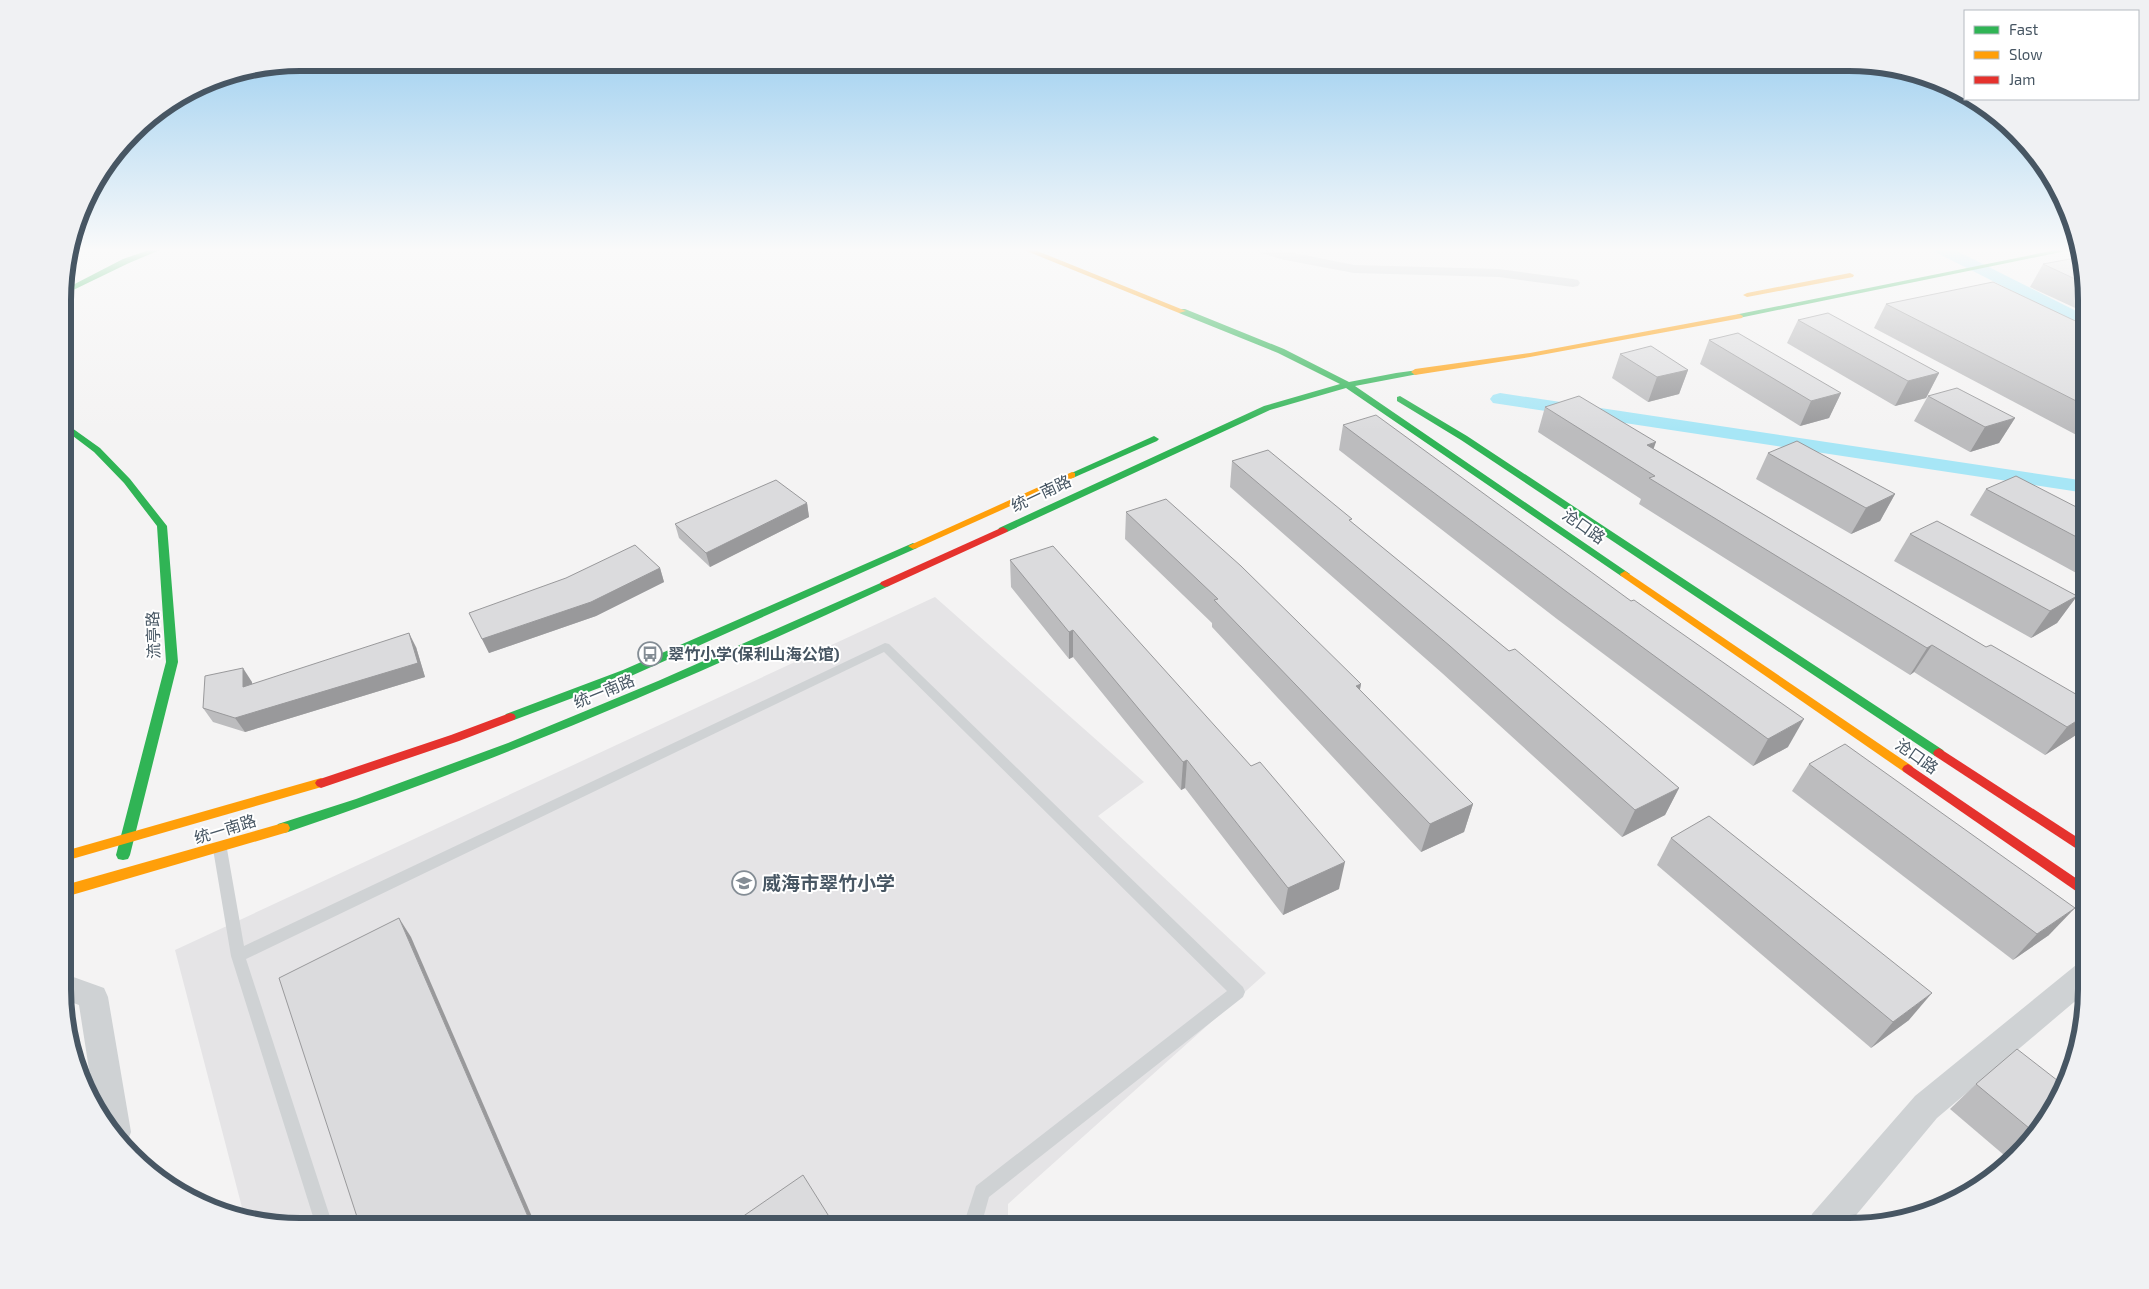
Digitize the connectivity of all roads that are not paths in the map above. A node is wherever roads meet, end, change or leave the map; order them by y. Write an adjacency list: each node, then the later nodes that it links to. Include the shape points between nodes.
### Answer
1 (1178, 310): 7 (main road, 沧口路, via 1273,348)
2 (1212, 310): 4 (main road)
3 (1769, 310): 9 (main road, 统一南路, via 1530,355)
4 (1242, 322)
5 (1342, 370): 7 (main road)
6 (1356, 372): 9 (main road, 沧口路)
7 (1326, 374): 8 (main road); 10 (main road, 沧口路)
8 (1310, 378)
9 (1368, 379): 10 (main road, 统一南路); 14 (main road, 沧口路, via 1472,443)
10 (1346, 384): 15 (main road, 统一南路, via 1267,408 642,694 460,767); 18 (main road, 沧口路)
11 (71, 431): 13 (main road, 流亭路, via 96,450 127,481 162,526 172,662)
12 (1166, 433): 13 (main road, 统一南路, via 627,673 455,738 306,788)
13 (126, 840): 16 (main road, 统一南路); 17 (main road, 流亭路)
14 (2078, 845)
15 (220, 849): 17 (main road, 统一南路); 20 (lane)
16 (71, 854)
17 (120, 876): 19 (main road, 统一南路)
18 (2078, 886)
19 (71, 889)
20 (238, 956): 24 (lane); 25 (lane, via 885,647 1238,992 982,1192)
21 (2078, 981): 26 (street, via 1926,1107)
22 (71, 990): 23 (street, via 92,997)
23 (107, 1112)
24 (321, 1218)
25 (974, 1218)
26 (1831, 1218)

